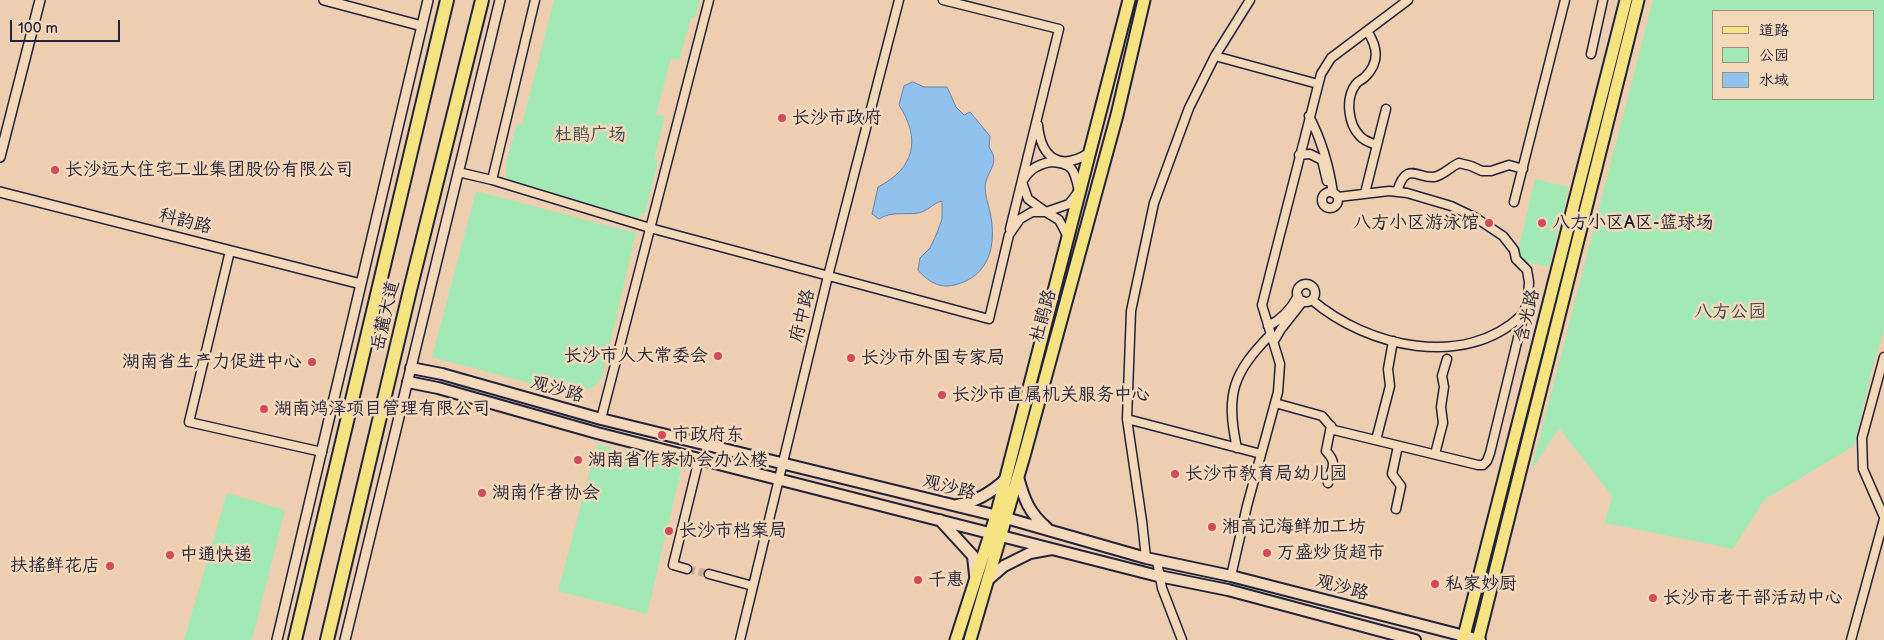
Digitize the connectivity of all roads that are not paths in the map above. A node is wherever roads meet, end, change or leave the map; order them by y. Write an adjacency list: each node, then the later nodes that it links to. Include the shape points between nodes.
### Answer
1 (40, 0): 30 (street)
2 (324, 0): 19 (street)
3 (428, 0): 19 (street)
4 (447, 0): 92 (highway, 岳麓大道)
5 (482, 0): 93 (highway, 岳麓大道)
6 (500, 0): 33 (street)
7 (535, 0): 34 (street)
8 (709, 0): 43 (street)
9 (899, 0): 47 (street, 府中路)
10 (943, 0): 26 (street, via 1059,29)
11 (1129, 0): 28 (main road, 杜鹃路)
12 (1144, 0): 71 (main road, 杜鹃路, via 1114,124)
13 (1250, 0): 22 (street)
14 (1408, 0): 20 (street)
15 (1565, 0): 32 (street)
16 (1603, 0): 21 (street)
17 (1626, 0): 90 (main road, 含光路)
18 (1638, 0): 100 (main road, 含光路)
19 (422, 26): 48 (street)
20 (1367, 31): 23 (street, via 1331,58); 27 (street, via 1375,44 1376,56 1373,66 1356,84 1349,106 1353,126 1360,137)
21 (1591, 54)
22 (1214, 56): 23 (street); 60 (street, via 1189,108 1154,203 1132,311)
23 (1318, 84): 25 (street)
24 (1386, 109): 27 (street)
25 (1309, 116): 29 (street); 40 (street, via 1323,145)
26 (1037, 119): 31 (street, via 1042,147 1052,158); 35 (street)
27 (1377, 146): 39 (street)
28 (1089, 153): 31 (street); 36 (main road, 杜鹃路)
29 (1299, 154): 40 (street, via 1310,154 1322,160); 52 (street, via 1262,305)
30 (0, 157)
31 (1065, 163): 35 (street, via 1038,164); 36 (street, via 1074,171)
32 (1523, 169): 38 (street, via 1509,165 1482,172 1459,163 1442,175 1432,177 1415,172 1407,175); 41 (street)
33 (458, 172): 34 (street); 56 (street)
34 (492, 180): 43 (street)
35 (1022, 182): 42 (street, via 1028,199); 44 (street)
36 (1079, 191): 42 (street, via 1069,204); 45 (main road, 杜鹃路)
37 (0, 192): 46 (street, 科韵路)
38 (1397, 192): 39 (street); 51 (street, via 1451,206 1503,236 1514,250 1516,259 1527,270 1528,297)
39 (1365, 193): 40 (street)
40 (1333, 194)
41 (1514, 202)
42 (1046, 212): 44 (street, via 1032,212 1020,219); 45 (street, via 1059,220)
43 (650, 228): 47 (street); 59 (street)
44 (1009, 235): 47 (street, via 989,319)
45 (1068, 237): 71 (main road, 杜鹃路)
46 (230, 251): 48 (street, 科韵路); 65 (street, via 189,422)
47 (828, 276): 69 (street, 府中路)
48 (361, 284): 65 (street)
49 (1300, 299): 50 (street); 50 (street, via 1297,291 1310,285 1315,293); 52 (street, via 1280,319); 52 (street, via 1281,329)
50 (1312, 300): 53 (street, via 1347,324)
51 (1523, 315): 53 (street, via 1493,337 1456,346 1424,346); 67 (street, via 1487,461 1478,465)
52 (1271, 334): 58 (street, via 1280,364); 64 (street, via 1239,374 1232,396 1231,416)
53 (1393, 341): 62 (street, via 1388,369 1390,386)
54 (1884, 357): 76 (street, via 1862,438 1863,469)
55 (1446, 360): 67 (street, via 1442,376 1443,423)
56 (411, 368): 57 (street); 59 (main road, 观沙路)
57 (408, 382): 68 (main road, 观沙路); 94 (street)
58 (1275, 403): 61 (street, via 1322,416); 66 (street)
59 (601, 419): 69 (main road, 观沙路)
60 (1127, 419): 64 (street); 81 (street)
61 (1331, 426): 62 (street, via 1334,430); 72 (street, via 1326,451 1334,463)
62 (1376, 440): 63 (street)
63 (1398, 446): 67 (street); 74 (street, via 1392,474 1401,486)
64 (1237, 448): 66 (street)
65 (322, 452): 91 (street)
66 (1261, 454): 86 (street)
67 (1435, 454)
68 (700, 459): 70 (main road, 观沙路); 83 (street, via 673,565)
69 (782, 464): 70 (street, 府中路); 73 (main road, 观沙路)
70 (778, 478): 77 (main road, 观沙路); 89 (street, 府中路)
71 (1012, 478): 73 (main road, via 980,498); 75 (main road, 杜鹃路); 78 (main road, via 1035,518)
72 (1328, 483)
73 (954, 506): 75 (main road, 观沙路)
74 (1396, 509)
75 (1001, 517): 78 (main road, 观沙路); 79 (main road, 杜鹃路)
76 (1884, 518): 101 (street)
77 (940, 520): 79 (main road, 观沙路); 88 (main road, via 973,556)
78 (1050, 530): 81 (main road, 观沙路)
79 (996, 534): 80 (main road, 观沙路); 87 (main road, 杜鹃路); 88 (main road, 杜鹃路)
80 (1055, 549): 85 (main road, 观沙路); 87 (main road, via 1030,553 1004,566)
81 (1146, 558): 82 (main road, 观沙路)
82 (1157, 560): 85 (street); 86 (main road, 观沙路)
83 (687, 569)
84 (709, 574): 89 (street)
85 (1160, 576): 98 (street); 99 (main road, 观沙路, via 1228,590)
86 (1231, 576): 90 (main road, 观沙路)
87 (988, 579): 97 (main road, 杜鹃路)
88 (975, 583): 96 (main road, 杜鹃路)
89 (753, 586): 95 (street, 府中路)
90 (1463, 638): 100 (main road, 观沙路)
91 (277, 640)
92 (295, 640)
93 (327, 640)
94 (345, 640)
95 (740, 640)
96 (956, 640)
97 (970, 640)
98 (1182, 640)
99 (1416, 640)
100 (1479, 640)
101 (1851, 640)

